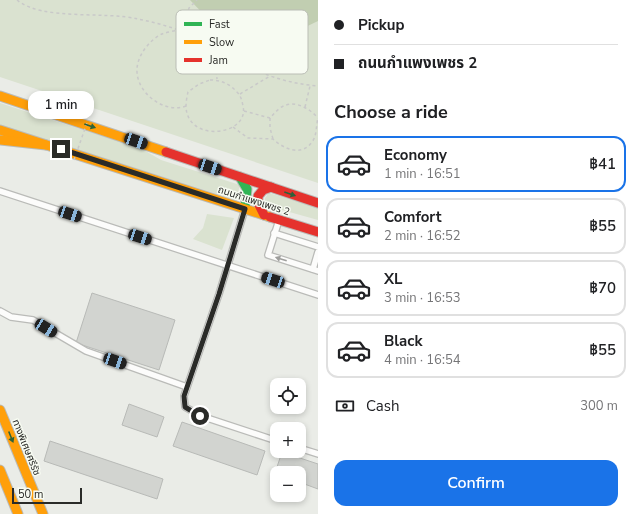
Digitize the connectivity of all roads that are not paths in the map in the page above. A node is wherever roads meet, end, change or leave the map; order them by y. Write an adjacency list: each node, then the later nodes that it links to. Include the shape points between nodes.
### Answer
1 (0, 96): 5 (main road, ถนนกำแพงเพชร 2, one-way to 5)
2 (0, 130): 4 (main road, ถนนกำแพงเพชร 2)
3 (0, 140): 4 (main road)
4 (46, 145): 9 (main road, ถนนกำแพงเพชร 2)
5 (240, 177): 6 (main road, ถนนกำแพงเพชร 2); 9 (main road, via 248,189)
6 (271, 187): 8 (main road, ถนนกำแพงเพชร 2, one-way to 8); 10 (main road, via 261,191 258,196 258,204)
7 (0, 191): 16 (lane)
8 (318, 203)
9 (245, 209): 10 (main road, ถนนกำแพงเพชร 2); 16 (lane)
10 (264, 215): 11 (main road, ถนนกำแพงเพชร 2)
11 (279, 220): 12 (main road, ถนนกำแพงเพชร 2); 13 (lane)
12 (318, 232)
13 (274, 233): 14 (lane); 17 (lane, one-way to 13, via 268,255)
14 (318, 247)
15 (318, 252): 17 (lane)
16 (228, 265): 18 (lane); 20 (lane)
17 (315, 270)
18 (318, 295)
19 (0, 311): 20 (lane, via 11,317 33,320 86,351)
20 (187, 387): 22 (lane, via 184,396 185,407 200,416)
21 (0, 410): 27 (main road, ทางพิเศษศรีรัช, one-way to 27)
22 (270, 439)
23 (306, 450): 24 (lane)
24 (318, 454)
25 (0, 470): 26 (main road)
26 (18, 514)
27 (43, 514)

